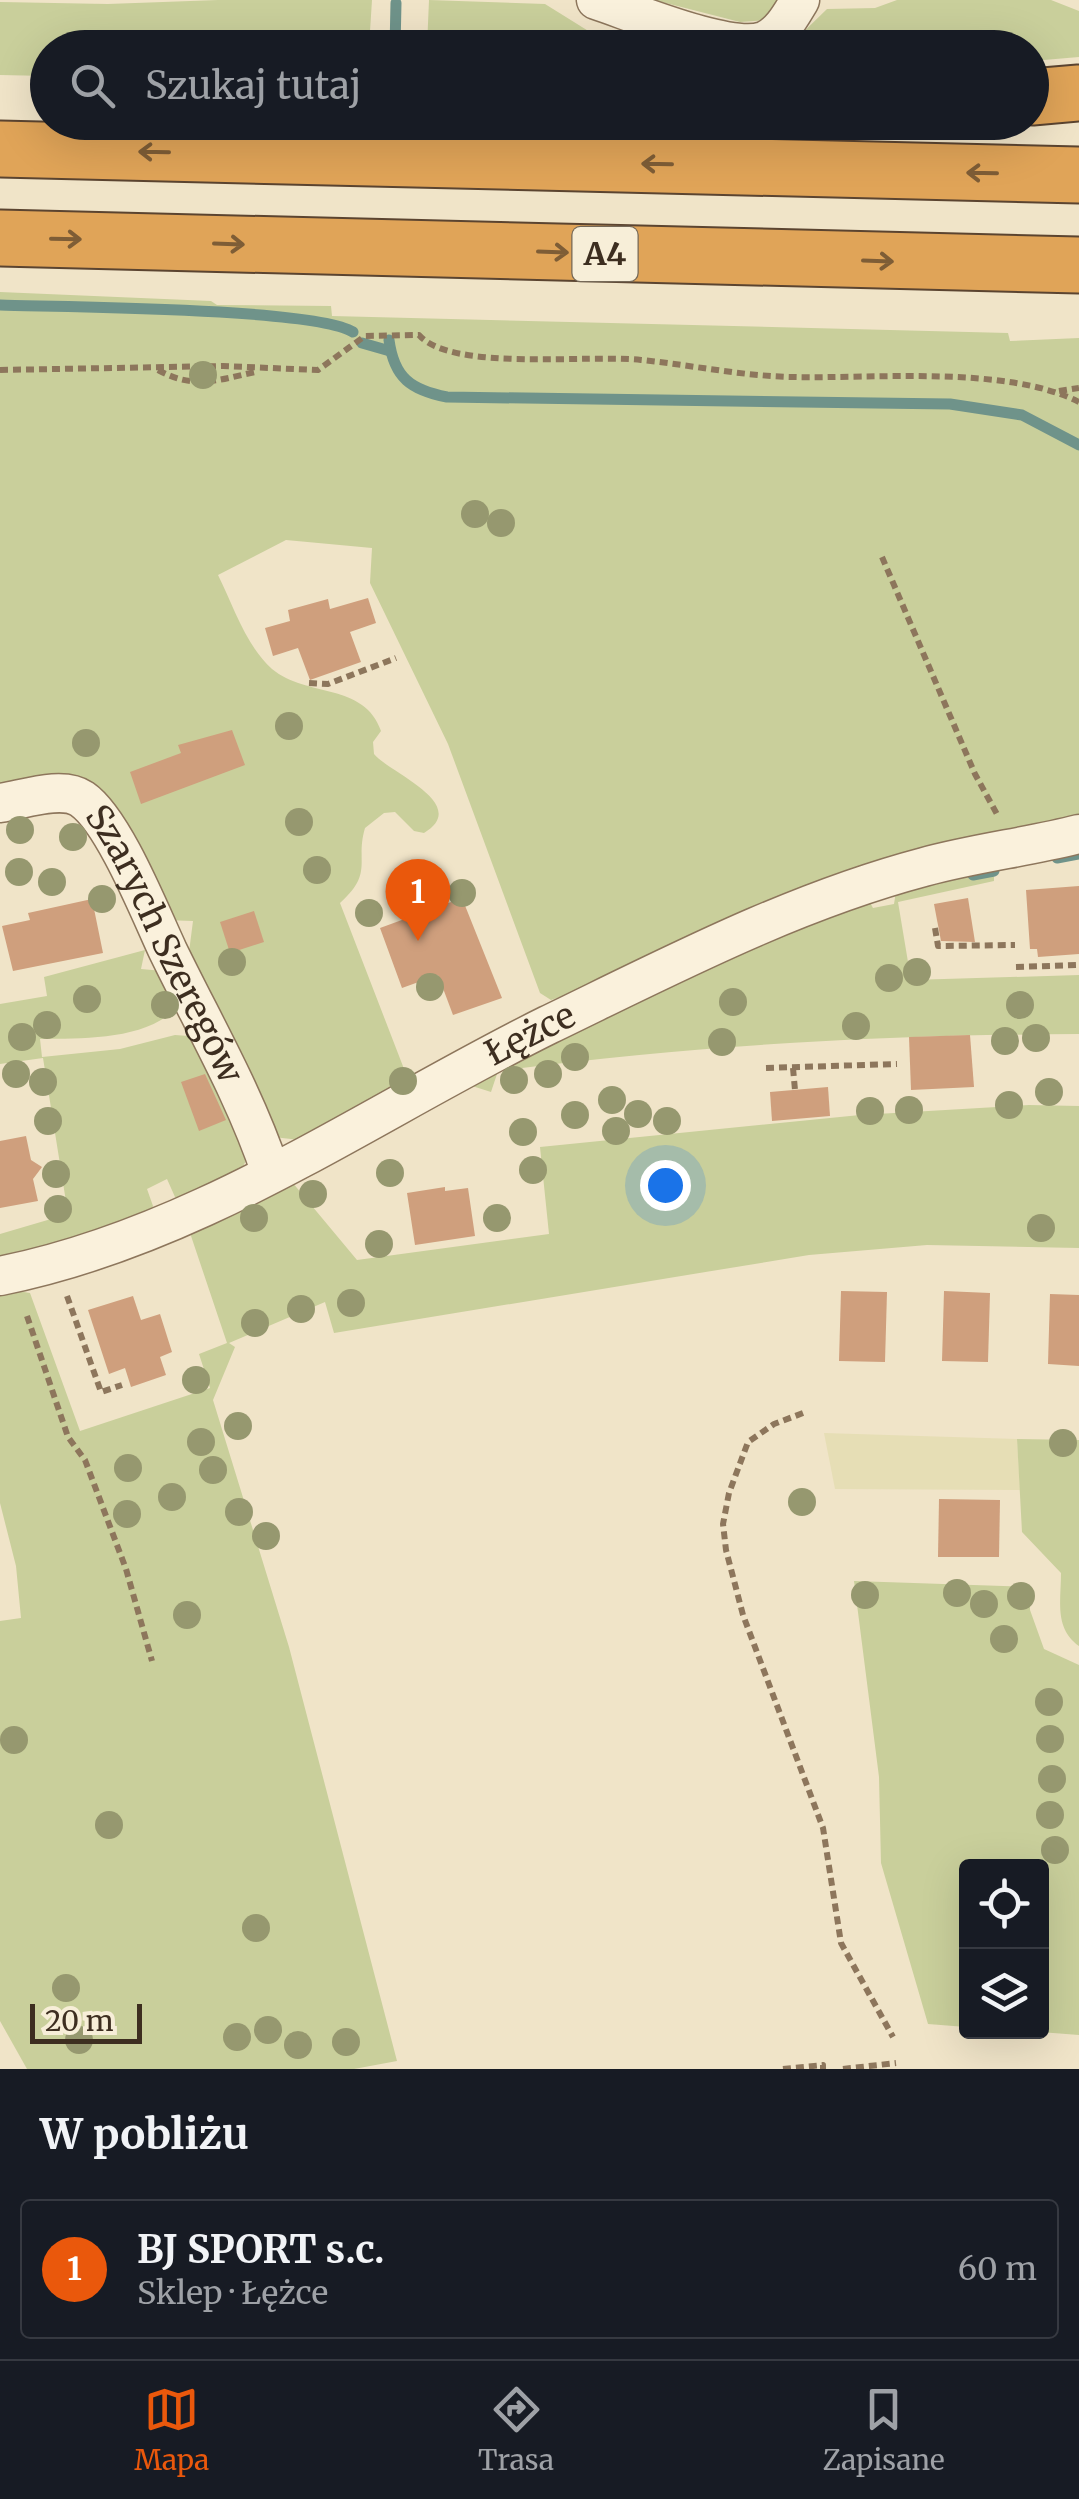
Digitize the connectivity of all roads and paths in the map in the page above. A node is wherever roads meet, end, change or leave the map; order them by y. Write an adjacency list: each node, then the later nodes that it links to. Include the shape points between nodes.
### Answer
1 (596, 0): 3 (street)
2 (800, 0): 4 (street)
3 (692, 30)
4 (778, 30)
5 (1079, 94): 6 (highway)
6 (1049, 96)
7 (443, 140): 9 (highway)
8 (0, 149): 9 (highway, one-way to 8)
9 (321, 156): 10 (highway, one-way to 9)
10 (1079, 175)
11 (0, 238): 12 (highway, A4, one-way to 12)
12 (1079, 265)
13 (0, 370): 14 (path)
14 (156, 370): 15 (path); 15 (path, via 204,384)
15 (266, 370): 17 (path, via 318,370 365,336 419,335 429,347 494,358 642,360 703,371)
16 (1079, 388): 17 (path)
17 (1058, 391): 18 (path)
18 (1079, 402)
19 (882, 557): 24 (path, via 1004,830)
20 (396, 658): 21 (path, via 328,684)
21 (309, 683)
22 (0, 803): 33 (street, Szarych Szeregów, via 72,794 89,806 124,857)
23 (1079, 834): 24 (street, Łężce)
24 (1007, 850): 33 (street, Łężce, via 924,866 773,918 544,1027)
25 (935, 928): 26 (path, via 938,946)
26 (1015, 945)
27 (1079, 965): 28 (path)
28 (1016, 966)
29 (897, 1064): 31 (path)
30 (766, 1068): 31 (path)
31 (793, 1068): 32 (path)
32 (796, 1090)
33 (271, 1173): 34 (street, Łężce, via 172,1222)
34 (0, 1276)
35 (62, 1281): 37 (path, via 101,1392)
36 (27, 1316): 39 (path, via 68,1436 126,1568)
37 (122, 1385)
38 (802, 1413): 40 (path, via 748,1442 729,1494 726,1550 743,1615 822,1828 841,1943)
39 (152, 1662)
40 (893, 2037)
41 (896, 2063): 44 (path)
42 (783, 2069): 43 (path)
43 (823, 2069)
44 (844, 2069)

